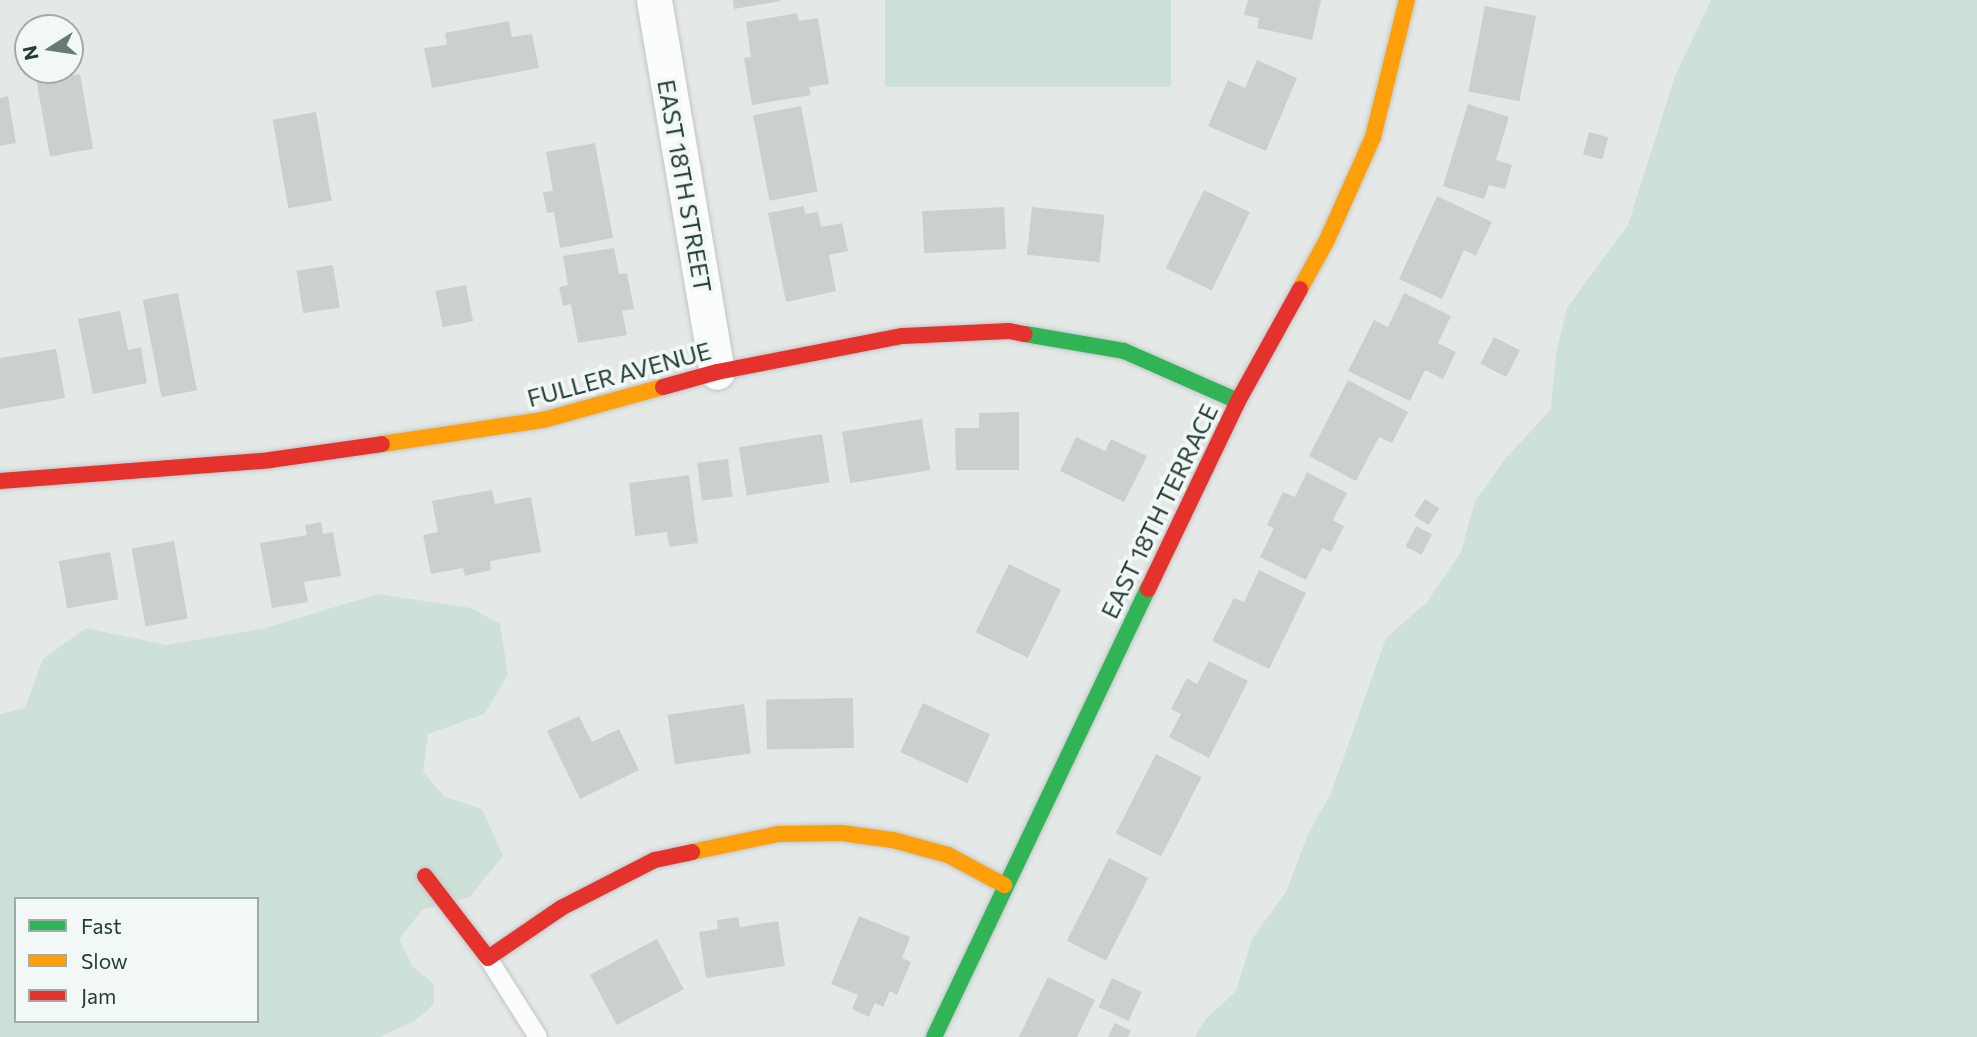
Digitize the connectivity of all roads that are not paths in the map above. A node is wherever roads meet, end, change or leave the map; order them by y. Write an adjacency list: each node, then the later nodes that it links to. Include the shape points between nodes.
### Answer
1 (654, 0): 3 (street, EAST 18TH STREET)
2 (1406, 0): 4 (street, EAST 18TH TERRACE, via 1373,137 1327,240)
3 (717, 372): 4 (street, FULLER AVENUE, via 902,336 1009,331 1124,351); 5 (street, FULLER AVENUE, via 543,420 270,460)
4 (1238, 401): 7 (street, EAST 18TH TERRACE)
5 (0, 481)
6 (425, 876): 8 (street)
7 (1004, 885): 8 (street, via 948,856 893,841 841,833 778,834 655,860 561,908); 10 (street, EAST 18TH TERRACE)
8 (488, 958): 9 (lane)
9 (538, 1037)
10 (934, 1037)

